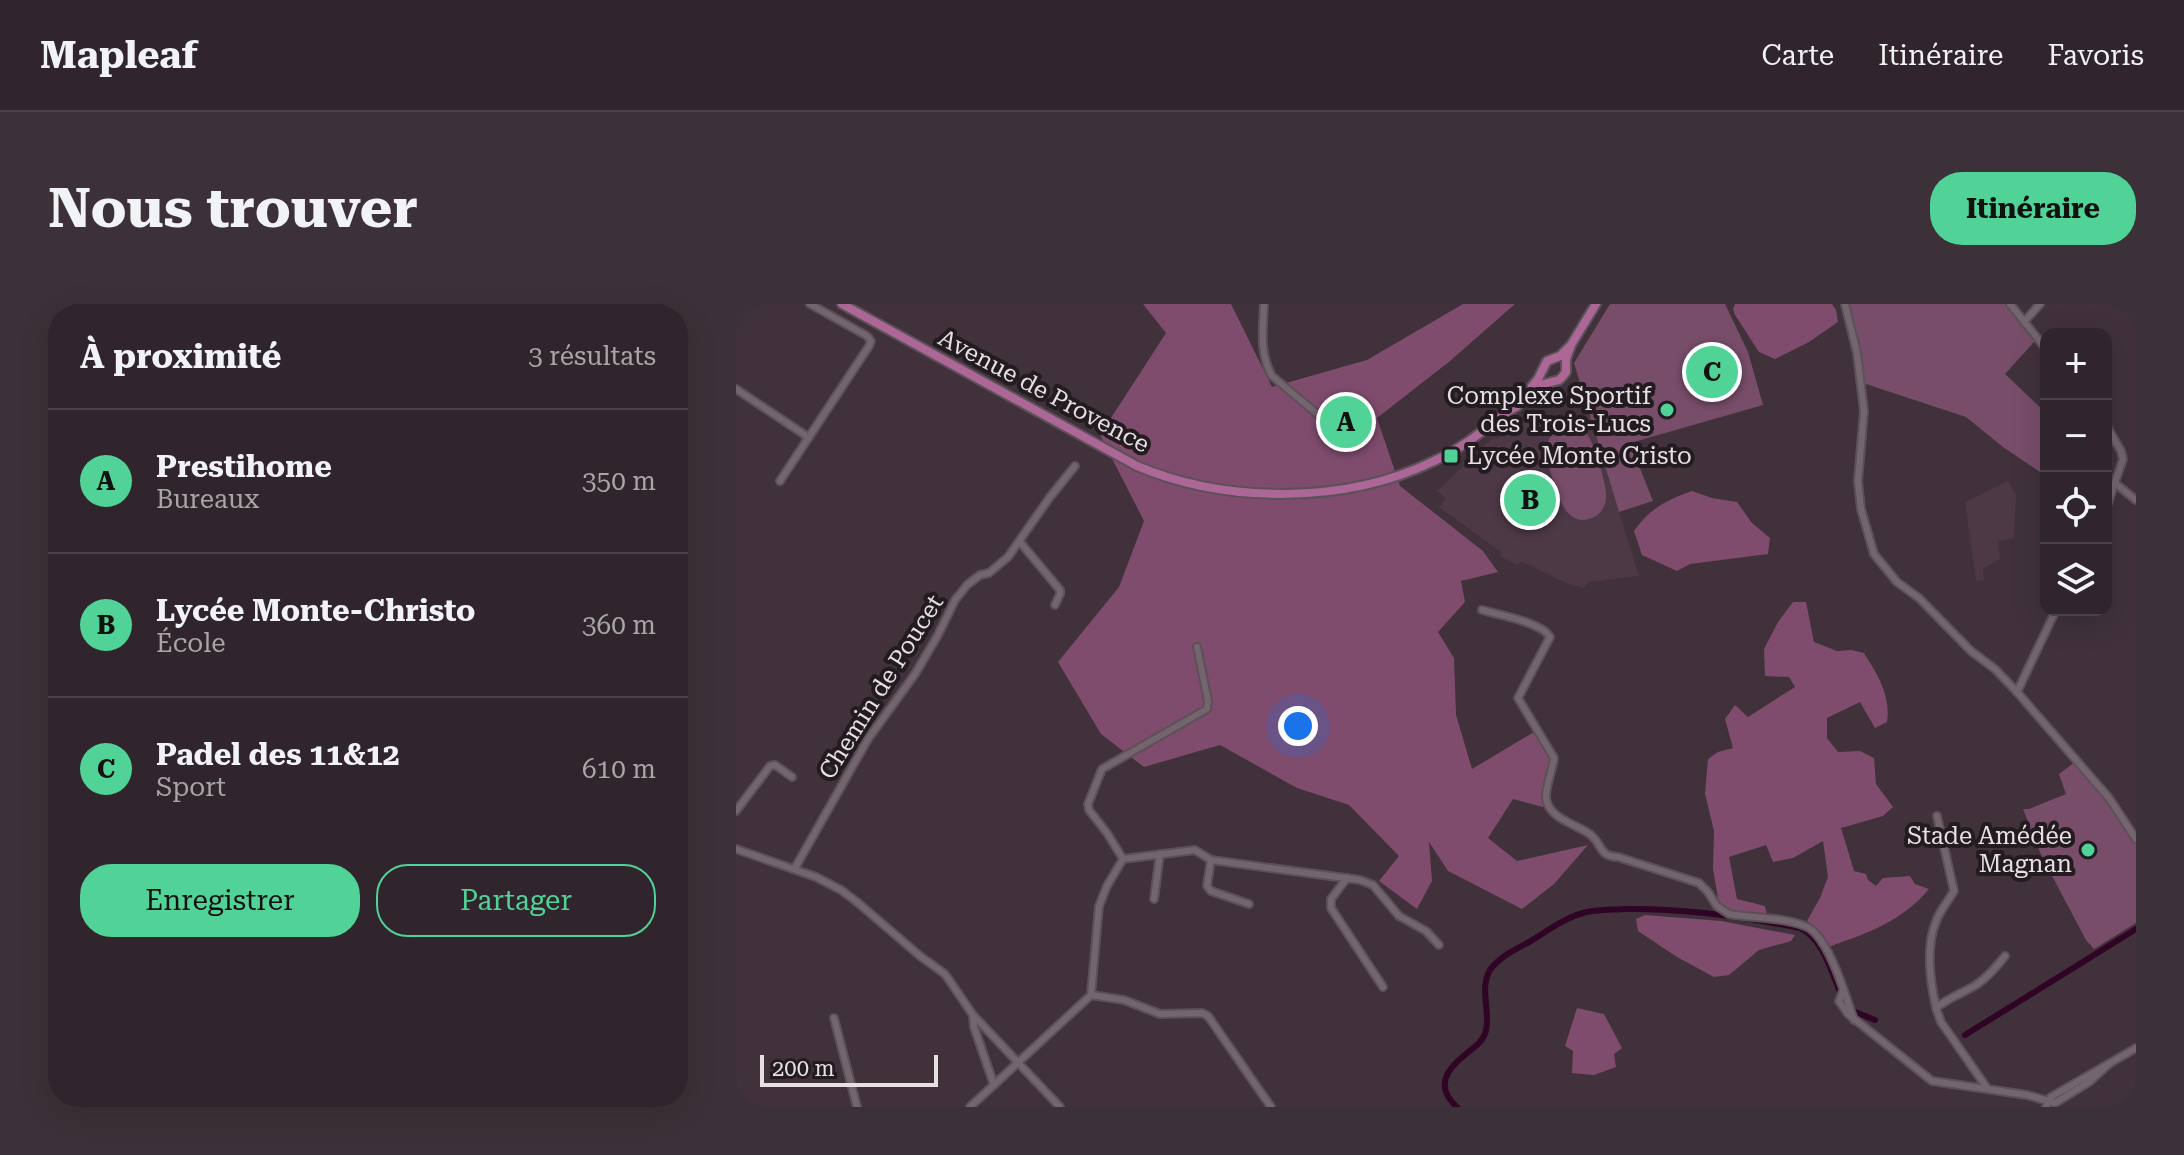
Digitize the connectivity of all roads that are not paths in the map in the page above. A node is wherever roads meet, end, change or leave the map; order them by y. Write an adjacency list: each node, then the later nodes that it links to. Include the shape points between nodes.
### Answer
1 (810, 304): 19 (street, via 871,341)
2 (842, 304): 16 (main road, Avenue de Provence, via 1101,447 1190,484 1306,494 1384,481 1476,438)
3 (1264, 304): 17 (street, via 1265,365)
4 (1596, 304): 10 (main road)
5 (1845, 304): 30 (street, via 1864,411 1858,481 1874,554 1897,582)
6 (2010, 304): 8 (street)
7 (2040, 304): 8 (street)
8 (2024, 322): 9 (street)
9 (2040, 342)
10 (1571, 345): 11 (main road); 12 (main road)
11 (1556, 358): 12 (main road); 13 (main road)
12 (1565, 366): 14 (main road, via 1563,376)
13 (1543, 368): 14 (main road); 16 (main road, Avenue de Provence)
14 (1552, 380): 16 (main road, Avenue de Provence)
15 (736, 389): 19 (street)
16 (1510, 410)
17 (1334, 428)
18 (2112, 435): 22 (street, via 2123,459)
19 (808, 437): 21 (street)
20 (1075, 466): 25 (street, Chemin de Poucet)
21 (780, 481)
22 (2116, 484): 23 (street); 24 (street)
23 (2112, 494)
24 (2136, 500)
25 (1020, 542): 26 (street, via 1060,590); 39 (street, Chemin de Poucet, via 955,600)
26 (1055, 605)
27 (1482, 610): 53 (street, via 1539,627 1550,637 1518,698 1554,758 1546,795 1550,809 1592,836 1608,856 1699,883 1722,911 1814,931 1826,949 1844,1010 1932,1081)
28 (2053, 616): 30 (street)
29 (1197, 647): 37 (street, via 1207,709 1102,769 1088,804)
30 (2017, 692): 34 (street, via 2109,798)
31 (792, 777): 32 (street, via 770,766)
32 (736, 811)
33 (1937, 816): 47 (street, via 1954,891 1937,919 1929,953)
34 (2136, 839)
35 (736, 849): 39 (street)
36 (1160, 854): 37 (street); 38 (street, via 1195,850); 41 (street)
37 (1123, 859): 46 (street, via 1099,906)
38 (1211, 860): 40 (street); 42 (street, via 1211,891)
39 (795, 868): 48 (street, via 841,890 945,974)
40 (1347, 878): 43 (street, via 1373,885 1399,916); 45 (street, via 1331,899 1331,908)
41 (1154, 899)
42 (1249, 904)
43 (1439, 945)
44 (2005, 956): 47 (street, via 1977,985)
45 (1383, 987)
46 (1091, 995): 51 (street); 58 (street, via 1160,1014 1208,1016)
47 (1936, 1008): 53 (street)
48 (973, 1015): 51 (street); 52 (street)
49 (834, 1018): 55 (street)
50 (2136, 1048): 54 (street, via 2051,1097)
51 (1018, 1064): 52 (street); 57 (street)
52 (994, 1085): 56 (street)
53 (1987, 1088): 54 (street, via 2027,1095)
54 (2047, 1105)
55 (857, 1107)
56 (970, 1107)
57 (1060, 1107)
58 (1271, 1107)

